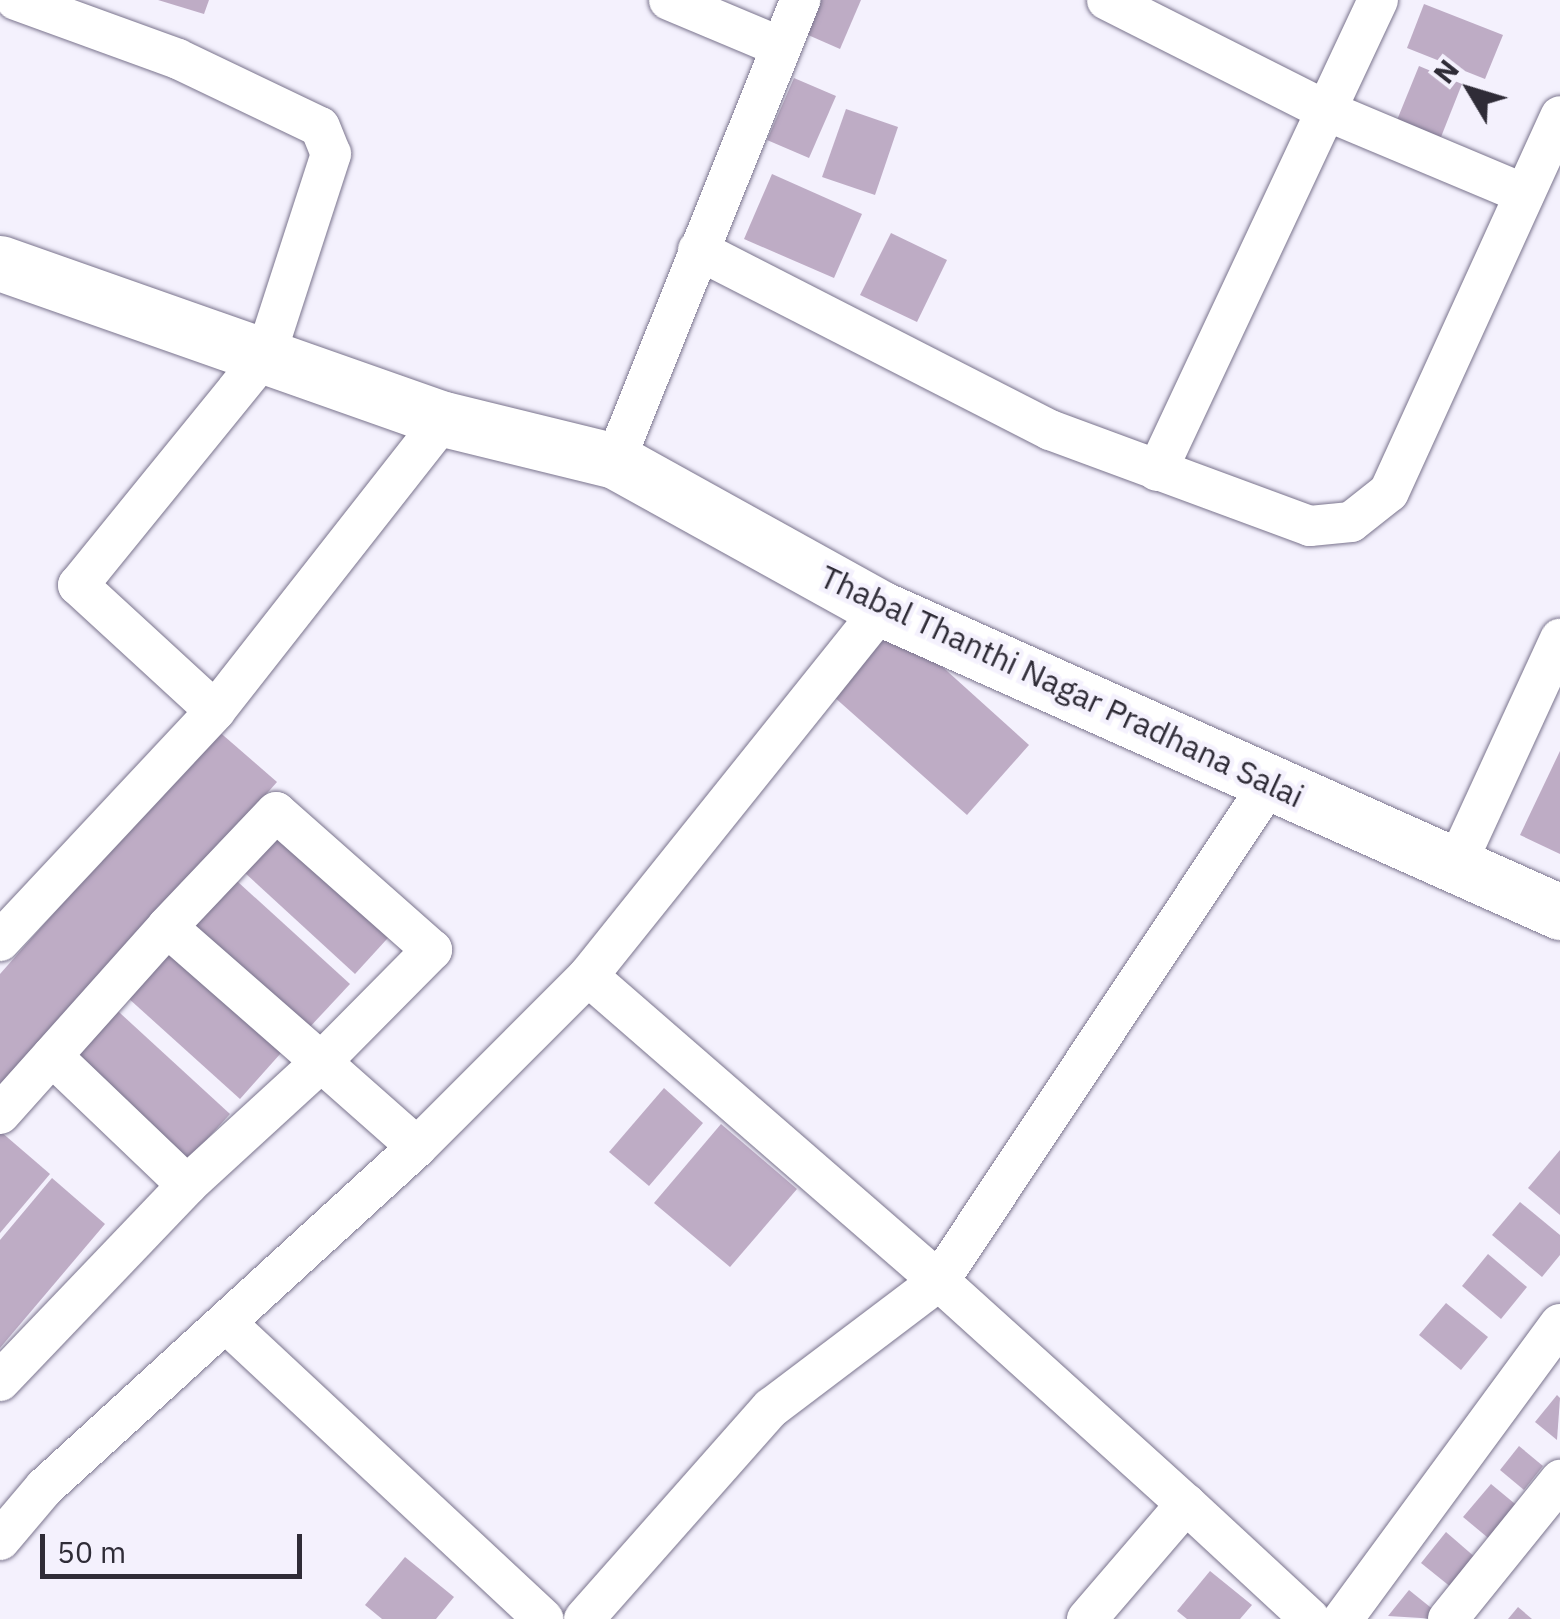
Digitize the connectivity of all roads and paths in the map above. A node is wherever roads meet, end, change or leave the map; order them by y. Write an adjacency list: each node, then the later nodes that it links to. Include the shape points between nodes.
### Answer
1 (14, 0): 6 (street); 13 (street, via 178,59 320,127 331,154)
2 (669, 0): 7 (street)
3 (800, 0): 7 (street)
4 (1106, 0): 8 (street)
5 (1378, 0): 8 (street)
6 (0, 28)
7 (781, 48): 11 (street)
8 (1327, 111): 10 (street); 16 (street)
9 (1560, 116): 10 (street)
10 (1524, 194): 16 (street, via 1389,492 1352,522 1310,526)
11 (698, 250): 15 (street); 16 (street, via 1050,430)
12 (0, 264): 13 (main road, Thabal Thanthi Nagar Pradhana Salai)
13 (266, 354): 14 (main road, Thabal Thanthi Nagar Pradhana Salai); 19 (street, via 78,585)
14 (444, 419): 15 (main road, Thabal Thanthi Nagar Pradhana Salai); 19 (street)
15 (615, 462): 17 (main road, Thabal Thanthi Nagar Pradhana Salai)
16 (1157, 471)
17 (882, 609): 20 (main road, Thabal Thanthi Nagar Pradhana Salai); 25 (street)
18 (1560, 640): 21 (street)
19 (214, 711): 24 (street)
20 (1270, 782): 21 (main road, Thabal Thanthi Nagar Pradhana Salai); 31 (street)
21 (1456, 865): 22 (main road, Thabal Thanthi Nagar Pradhana Salai)
22 (1560, 912)
23 (167, 927): 26 (street); 27 (street); 27 (street, via 276,812 432,950)
24 (0, 942)
25 (588, 976): 29 (street); 31 (street)
26 (52, 1056): 28 (street); 30 (street)
27 (321, 1062): 29 (street); 30 (street)
28 (0, 1114)
29 (417, 1147): 32 (street)
30 (187, 1186): 34 (street)
31 (940, 1282): 36 (street); 39 (street, via 771,1408)
32 (226, 1323): 37 (street, via 44,1488); 38 (street)
33 (1560, 1324): 42 (street)
34 (0, 1382)
35 (1560, 1480): 43 (street)
36 (1186, 1504): 40 (street); 41 (street)
37 (0, 1540)
38 (544, 1619)
39 (584, 1619)
40 (1087, 1619)
41 (1310, 1619)
42 (1343, 1619)
43 (1448, 1619)

